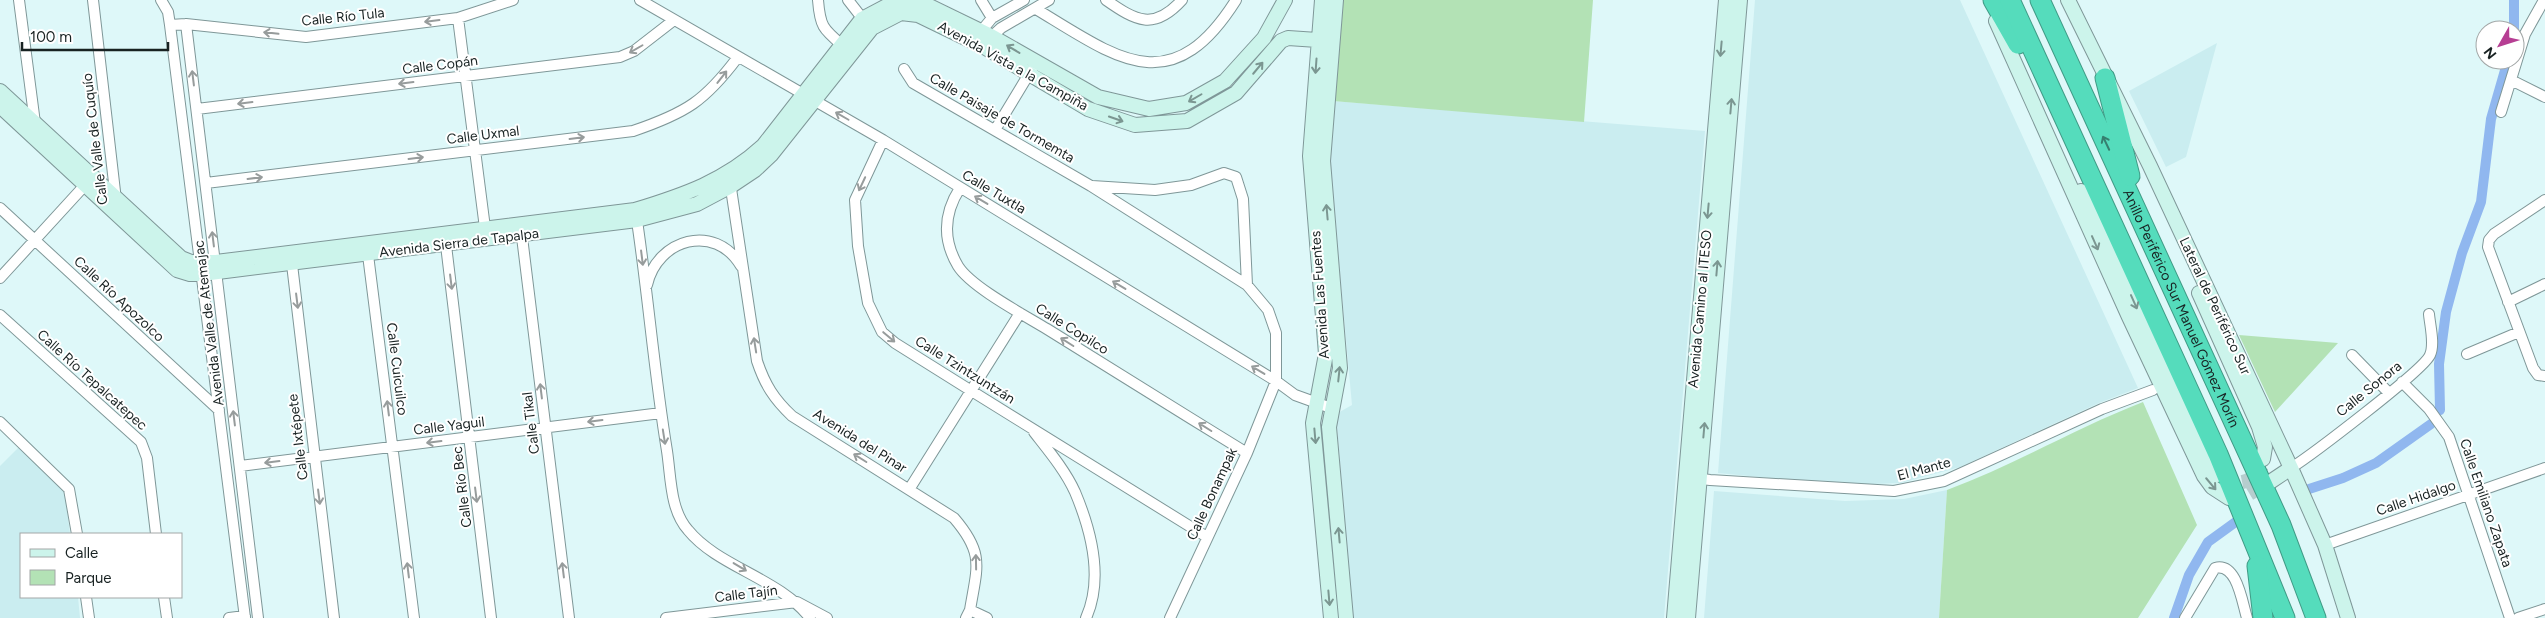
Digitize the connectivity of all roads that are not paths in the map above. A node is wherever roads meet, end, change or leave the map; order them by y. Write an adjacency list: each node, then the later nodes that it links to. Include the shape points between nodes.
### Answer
1 (19, 0): 48 (street)
2 (93, 0): 59 (street, Calle Valle de Cuquío)
3 (161, 0): 32 (street, via 168,12)
4 (513, 0): 27 (street, Calle Río Tula)
5 (640, 0): 29 (street, Calle Tuxtla)
6 (818, 0): 35 (street, via 822,26)
7 (848, 0): 30 (street)
8 (981, 0): 28 (street)
9 (1024, 0): 28 (street)
10 (1049, 0): 26 (street)
11 (1106, 0): 12 (street, via 1136,18 1150,21 1164,17)
12 (1182, 0)
13 (1236, 0): 26 (street, via 1207,37 1186,53 1158,64 1143,63 1097,46)
14 (1285, 0): 37 (street, Avenida Vista a la Campiña, one-way to 37, via 1264,38 1225,81 1186,103 1150,109 1098,97)
15 (1322, 0): 34 (street, Avenida Las Fuentes)
16 (1336, 0): 34 (street, Avenida Las Fuentes)
17 (1726, 0): 108 (street, Avenida Camino al ITESO, one-way to 108)
18 (1740, 0): 109 (street, Avenida Camino al ITESO, one-way to 18)
19 (1987, 0): 50 (street)
20 (1993, 0): 53 (highway)
21 (2010, 0): 53 (highway, Anillo Periférico Sur Manuel Gómez Morín)
22 (2040, 0): 64 (highway, Anillo Periférico Sur Manuel Gómez Morín, one-way to 22)
23 (2068, 0): 40 (street, Lateral de Periférico Sur)
24 (898, 5): 30 (street, Avenida Sierra de Tapalpa); 33 (street, Avenida Vista a la Campiña)
25 (2543, 5): 41 (street, via 2525,34)
26 (1036, 8): 33 (street)
27 (458, 18): 31 (street, Calle Río Tula, one-way to 31, via 306,37); 39 (street)
28 (992, 18): 33 (street)
29 (674, 20): 36 (street, Calle Tuxtla); 39 (street, Calle Copán, one-way to 39, via 634,52 620,57)
30 (867, 23): 35 (street, Avenida Sierra de Tapalpa); 44 (street, Avenida Sierra de Tapalpa)
31 (186, 24): 32 (street, Calle Río Tula); 46 (street, Avenida Valle de Atemajac, one-way to 31)
32 (170, 25): 72 (street, Avenida Valle de Atemajac)
33 (982, 39): 37 (street, Avenida Vista a la Campiña)
34 (1325, 40): 37 (street, Avenida Vista a la Campiña, one-way to 34, via 1088,109 1135,125 1187,121 1236,94 1281,41 1288,38); 92 (street, Avenida Las Fuentes, one-way to 92, via 1310,156 1326,354); 93 (street, Avenida Las Fuentes, one-way to 34, via 1340,368 1323,161)
35 (842, 45): 44 (street, Avenida Sierra de Tapalpa)
36 (738, 57): 44 (street, Calle Tuxtla); 52 (street, Calle Uxmal, one-way to 36, via 633,131 666,120 708,94)
37 (1032, 68): 49 (street)
38 (904, 69): 49 (street, Calle Paisaje de Tormemta, via 913,83)
39 (465, 75): 46 (street, Calle Copán, one-way to 46); 52 (street)
40 (2105, 78): 64 (highway); 65 (street, Lateral de Periférico Sur)
41 (2511, 80): 43 (street); 47 (street)
42 (0, 91): 48 (street, Avenida Sierra de Tapalpa)
43 (2545, 97)
44 (810, 98): 51 (street, Calle Tuxtla, one-way to 44); 54 (street, Avenida Sierra de Tapalpa, via 771,155)
45 (0, 106): 55 (street, Avenida Sierra de Tapalpa)
46 (197, 109): 56 (street, Avenida Valle de Atemajac)
47 (2501, 112)
48 (35, 123): 59 (street, Avenida Sierra de Tapalpa)
49 (995, 130): 57 (street, Calle Paisaje de Tormemta)
50 (2047, 135): 107 (street, one-way to 107, via 2094,215 2203,453); 113 (street, one-way to 113, via 2204,476 2212,487)
51 (883, 140): 58 (street, Calle Tuxtla); 89 (street, Calle Tzintzuntzán, one-way to 89, via 855,200 858,246 868,303 882,332)
52 (475, 150): 56 (street, Calle Uxmal, one-way to 52); 66 (street)
53 (2083, 158): 117 (highway, Anillo Periférico Sur Manuel Gómez Morín)
54 (729, 180): 62 (street, Avenida Sierra de Tapalpa, via 697,204); 74 (street, Avenida del Pinar)
55 (86, 184): 63 (street, Avenida Sierra de Tapalpa); 69 (street)
56 (206, 184): 73 (street, Avenida Valle de Atemajac, one-way to 56)
57 (1091, 186): 77 (street, Calle Paisaje de Tormemta); 77 (street, Calle Paisaje de Tormemta, via 1155,190 1191,185 1224,173 1236,177 1243,199)
58 (960, 188): 80 (street, Calle Copilco, via 946,221 952,253 967,277); 87 (street, Calle Tuxtla, one-way to 58)
59 (116, 198): 63 (street, Calle Valle de Cuquío); 72 (street, Avenida Sierra de Tapalpa, via 181,258)
60 (2545, 200): 79 (street, via 2489,240 2488,248)
61 (0, 208): 69 (street, Calle Río Apozolco)
62 (636, 215): 67 (street, Avenida Sierra de Tapalpa); 78 (street, one-way to 78)
63 (119, 216): 72 (street, Avenida Sierra de Tapalpa, via 177,270 190,274)
64 (2143, 223): 148 (highway, Anillo Periférico Sur Manuel Gómez Morín, via 2281,525)
65 (2176, 224): 103 (street, via 2197,289 2259,427 2265,447); 105 (street, Lateral de Periférico Sur)
66 (485, 228): 67 (street, Avenida Sierra de Tapalpa); 68 (street, Avenida Sierra de Tapalpa)
67 (521, 230): 68 (street, Avenida Sierra de Tapalpa); 98 (street, Calle Tikal, one-way to 67)
68 (446, 239): 70 (street, Avenida Sierra de Tapalpa); 99 (street, Calle Río Bec, one-way to 99)
69 (35, 240): 75 (street); 94 (street, Calle Río Apozolco)
70 (368, 249): 71 (street, Avenida Sierra de Tapalpa); 100 (street, Calle Cuicuilco, one-way to 70)
71 (292, 259): 73 (street, Avenida Sierra de Tapalpa); 102 (street, Calle Ixtépete, one-way to 102)
72 (202, 268): 73 (street, Avenida Sierra de Tapalpa); 94 (street, Avenida Valle de Atemajac)
73 (216, 268): 104 (street, Avenida Valle de Atemajac, one-way to 73)
74 (744, 271): 78 (street, via 735,256 714,244 686,241 674,246 661,258 651,273); 111 (street, Avenida del Pinar, one-way to 74, via 792,416 776,401 764,383 757,361)
75 (0, 278)
76 (2545, 284): 79 (street)
77 (1247, 285): 87 (street, Calle Paisaje de Tormemta, via 1268,310 1274,327)
78 (646, 290): 95 (street)
79 (2508, 302): 83 (street)
80 (1020, 313): 89 (street); 101 (street, Calle Copilco, one-way to 80)
81 (2429, 314): 88 (street, Calle Sonora, via 2430,356)
82 (0, 315): 115 (street, Calle Río Tepalcatepec, via 141,442 147,458)
83 (2520, 332): 84 (street); 86 (street, via 2533,368)
84 (2467, 354)
85 (2352, 355): 91 (street)
86 (2542, 375)
87 (1276, 381): 92 (street, Calle Tuxtla, via 1295,395); 101 (street, Calle Bonampak)
88 (2402, 382): 91 (street, Calle Sonora); 112 (street, Calle Emiliano Zapata, via 2450,437)
89 (970, 390): 97 (street, Calle Tzintzuntzán); 111 (street)
90 (2153, 390): 109 (street, El Mante, via 2102,409 1944,480 1894,491)
91 (2389, 392): 105 (street, Calle Sonora)
92 (1316, 403): 93 (street, Calle Tuxtla); 140 (street, Avenida Las Fuentes, one-way to 140, via 1313,423)
93 (1331, 408): 141 (street, Avenida Las Fuentes, one-way to 93, via 1329,427)
94 (220, 410): 125 (street, Avenida Valle de Atemajac)
95 (660, 413): 98 (street, Calle Yaguil, one-way to 98); 121 (street, one-way to 121, via 676,512 685,526 702,543)
96 (0, 422): 114 (street, via 70,488)
97 (1030, 427): 116 (street, Calle Tzintzuntzán); 138 (street, via 1074,491 1085,523 1094,555 1092,604)
98 (546, 428): 99 (street, Calle Yaguil); 133 (street, Calle Tikal, one-way to 98)
99 (470, 438): 100 (street, Calle Yaguil, one-way to 100); 132 (street, Calle Río Bec, one-way to 132)
100 (393, 447): 102 (street, Calle Yaguil); 131 (street, Calle Cuicuilco, one-way to 100)
101 (1247, 453): 116 (street, Calle Bonampak)
102 (314, 457): 104 (street, Calle Yaguil, one-way to 104); 130 (street, Calle Ixtépete, one-way to 130)
103 (2263, 459)
104 (240, 466): 129 (street, Avenida Valle de Atemajac)
105 (2290, 468): 110 (street); 118 (street, Lateral de Periférico Sur)
106 (2545, 468): 112 (street, Calle Hidalgo)
107 (2217, 475)
108 (1686, 476): 109 (street, El Mante); 142 (street, Avenida Camino al ITESO)
109 (1700, 479): 143 (street, Avenida Camino al ITESO)
110 (2270, 482)
111 (910, 488): 124 (street, Avenida del Pinar, one-way to 111, via 977,566 971,539 954,518)
112 (2468, 494): 118 (street, Calle Hidalgo); 150 (street, Calle Emiliano Zapata)
113 (2229, 498)
114 (77, 533)
115 (156, 533)
116 (1207, 537): 139 (street, Calle Bonampak)
117 (2253, 538): 146 (highway); 147 (highway, Anillo Periférico Sur Manuel Gómez Morín)
118 (2325, 545): 149 (street, Lateral de Periférico Sur)
119 (86, 598): 126 (street)
120 (164, 598): 127 (street)
121 (797, 602): 123 (street, Calle Tajín); 135 (street); 136 (street, Calle Tajín)
122 (2545, 609): 151 (street)
123 (733, 614): 134 (street, Calle Tajín)
124 (967, 615): 137 (street)
125 (245, 617): 128 (street)
126 (88, 618)
127 (167, 618)
128 (230, 618)
129 (258, 618)
130 (334, 618)
131 (414, 618)
132 (491, 618)
133 (569, 618)
134 (666, 618)
135 (810, 618)
136 (827, 618)
137 (987, 618)
138 (1086, 618)
139 (1170, 618)
140 (1331, 618)
141 (1346, 618)
142 (1674, 618)
143 (1688, 618)
144 (2185, 618): 145 (street, via 2210,575 2215,568 2222,566 2234,576)
145 (2248, 618)
146 (2263, 618)
147 (2285, 618)
148 (2316, 618)
149 (2348, 618)
150 (2510, 618)
151 (2518, 618)

